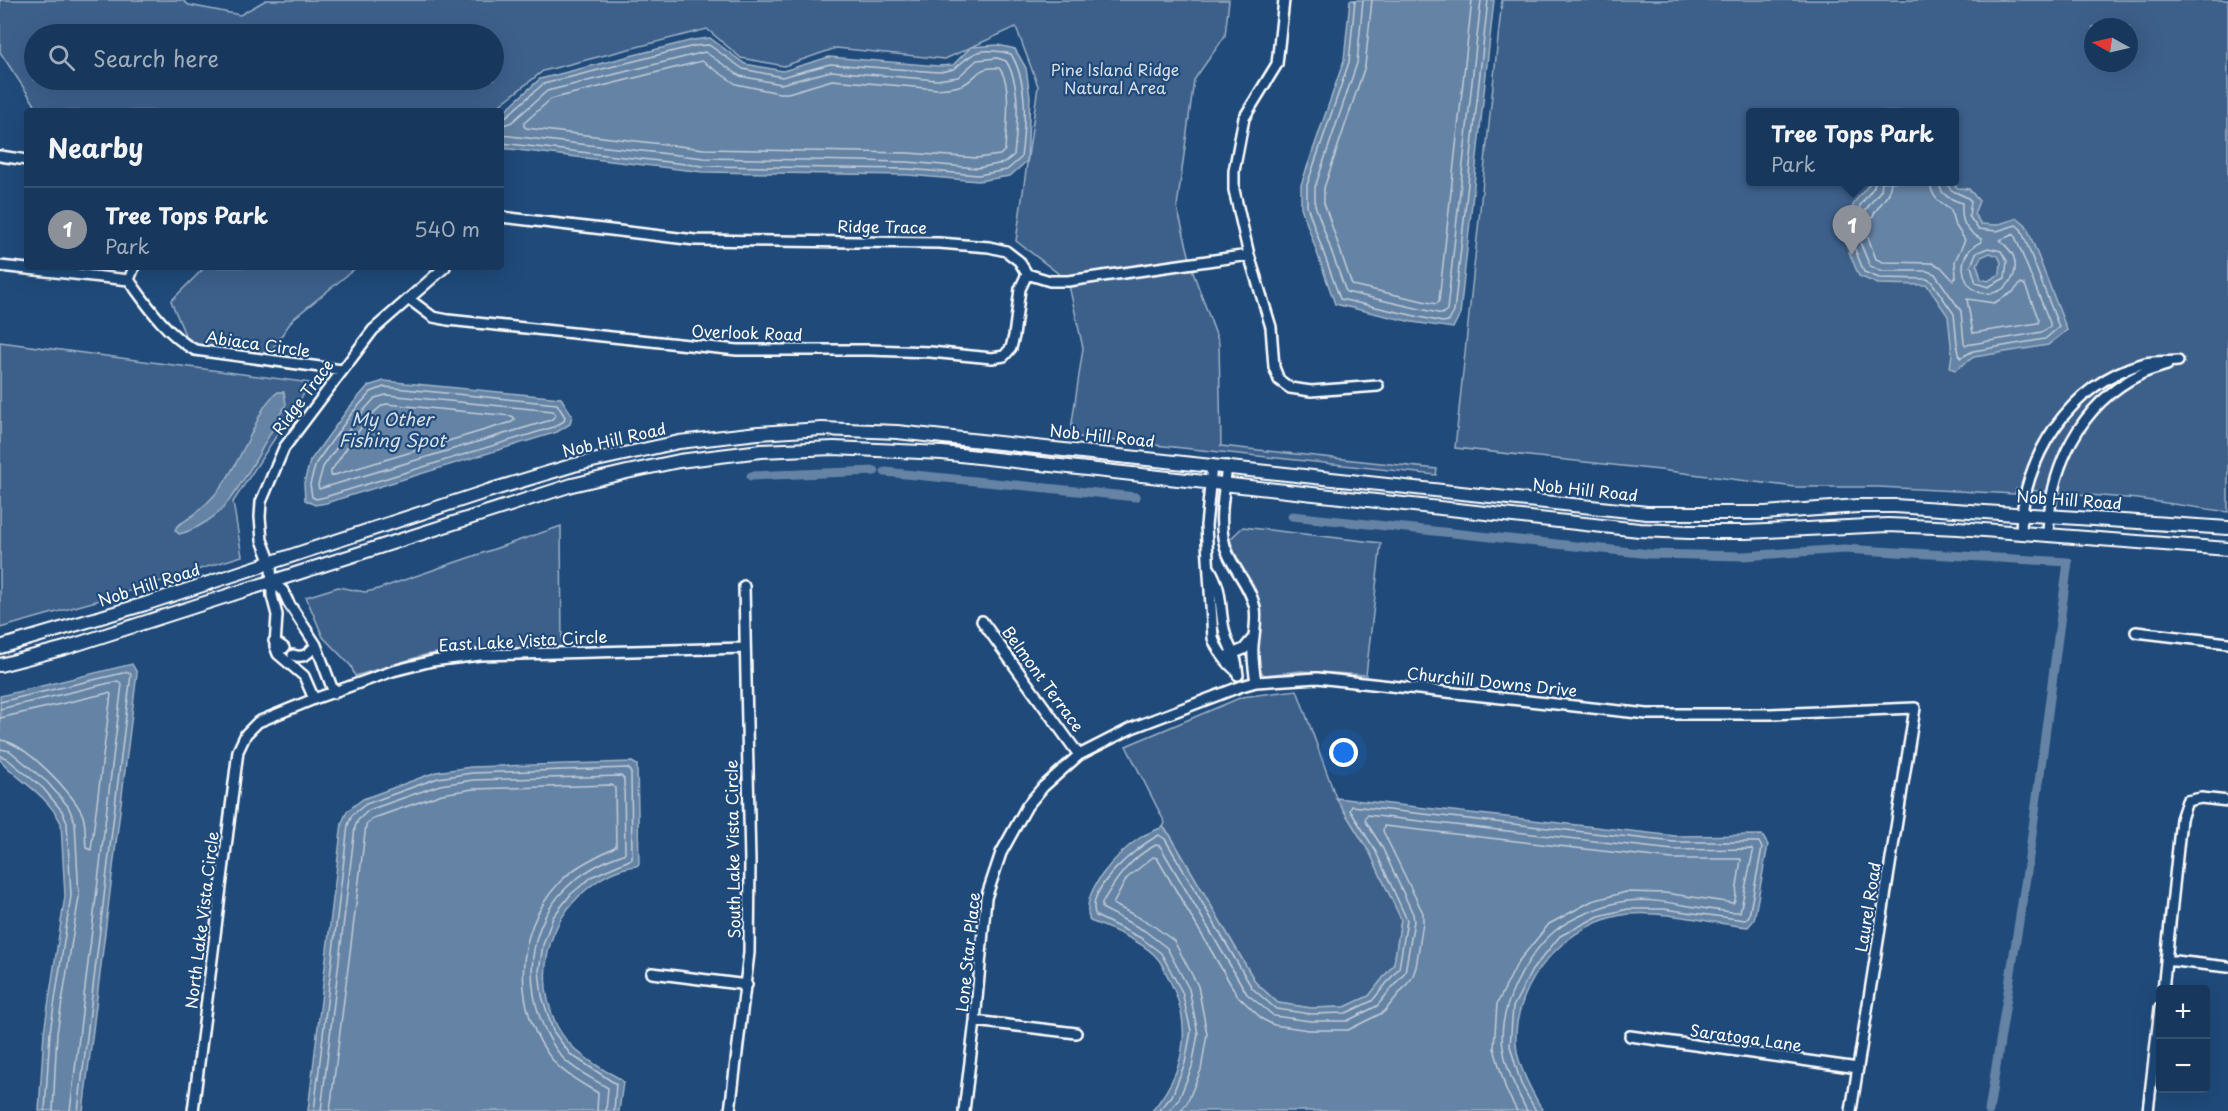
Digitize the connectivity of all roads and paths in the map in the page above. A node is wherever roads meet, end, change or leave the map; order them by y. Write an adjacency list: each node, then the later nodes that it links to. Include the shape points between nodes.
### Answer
1 (1284, 0): 5 (street, via 1277,64 1244,118 1234,171 1234,190)
2 (0, 156): 3 (street)
3 (24, 160)
4 (504, 217): 11 (street, Ridge Trace, via 695,240 989,247 1006,251)
5 (1249, 255): 11 (street, via 1068,281 1050,281); 15 (street, via 1271,327 1274,367 1279,380 1290,388 1311,391)
6 (0, 266): 7 (street)
7 (24, 269)
8 (37, 270): 12 (street)
9 (133, 270): 12 (street)
10 (442, 270): 13 (street, Ridge Trace)
11 (1027, 274): 13 (street, Overlook Road, via 1020,290 1011,348 1004,356 992,358 930,352 693,347 448,320 433,317)
12 (129, 280): 14 (street, Abiaca Circle, via 180,342 195,350)
13 (409, 299): 14 (street, Ridge Trace, via 373,330)
14 (342, 370): 26 (street, Ridge Trace, via 284,448 261,502 262,540)
15 (1378, 386)
16 (1212, 465): 17 (main road, Nob Hill Road); 18 (street); 26 (main road, Nob Hill Road, via 897,432 822,429 758,433 678,442 574,465)
17 (1227, 466): 19 (street); 20 (main road, Nob Hill Road, via 1647,513 1765,513 1895,506)
18 (1210, 483): 19 (main road, Nob Hill Road); 27 (main road, Nob Hill Road, via 954,454 875,449 723,455 572,485); 38 (street, via 1206,526 1213,638 1217,650)
19 (1225, 485): 23 (main road, Nob Hill Road, via 1639,530 1746,532 1888,525); 31 (street, via 1223,536 1254,603)
20 (2021, 513): 21 (main road, Nob Hill Road); 21 (street, via 2030,473 2053,429 2086,393 2126,369 2178,361 2140,375 2096,406 2065,451); 23 (street)
21 (2049, 515): 22 (main road, Nob Hill Road); 24 (street)
22 (2228, 528)
23 (2021, 533): 24 (main road, Nob Hill Road)
24 (2048, 535): 25 (main road, Nob Hill Road)
25 (2228, 549)
26 (270, 563): 27 (street, Ridge Trace); 35 (main road, Nob Hill Road)
27 (271, 580): 32 (street, Ridge Trace, via 277,615); 34 (street, via 283,591); 39 (main road, Nob Hill Road, via 65,648)
28 (744, 586): 37 (street, South Lake Vista Circle)
29 (982, 621): 47 (street, Belmont Terrace)
30 (2136, 632): 33 (street)
31 (1254, 637): 38 (street, via 1244,649); 41 (street)
32 (274, 641): 36 (street); 40 (street, via 278,654)
33 (2228, 643)
34 (316, 645): 40 (street, via 307,655 296,656); 43 (street)
35 (0, 647)
36 (284, 648)
37 (745, 648): 43 (street, East Lake Vista Circle, via 480,656 432,661); 52 (street, South Lake Vista Circle, via 750,863)
38 (1229, 655): 42 (street)
39 (0, 665)
40 (304, 676): 44 (street)
41 (1256, 682): 42 (street, Churchill Downs Drive); 45 (street, Churchill Downs Drive, via 1317,678 1647,714)
42 (1242, 686): 47 (street, Churchill Downs Drive, via 1132,728)
43 (334, 693): 44 (street, East Lake Vista Circle)
44 (314, 699): 46 (street, East Lake Vista Circle, via 258,722)
45 (1915, 708): 58 (street, Laurel Road)
46 (246, 734): 59 (street, North Lake Vista Circle, via 238,751)
47 (1079, 755): 54 (street, Lone Star Place, via 1027,806 1001,853 986,898)
48 (2228, 801): 49 (street, via 2187,801 2181,819)
49 (2166, 960): 50 (street); 53 (street)
50 (2228, 967)
51 (652, 973): 52 (street)
52 (747, 985): 60 (street, South Lake Vista Circle)
53 (2164, 985)
54 (975, 1021): 55 (street); 61 (street, Lone Star Place)
55 (1076, 1033)
56 (1630, 1036): 58 (street, Saratoga Lane)
57 (2156, 1039): 63 (street)
58 (1858, 1068): 62 (street, Laurel Road)
59 (193, 1111)
60 (730, 1111)
61 (964, 1111)
62 (1851, 1111)
63 (2148, 1111)

